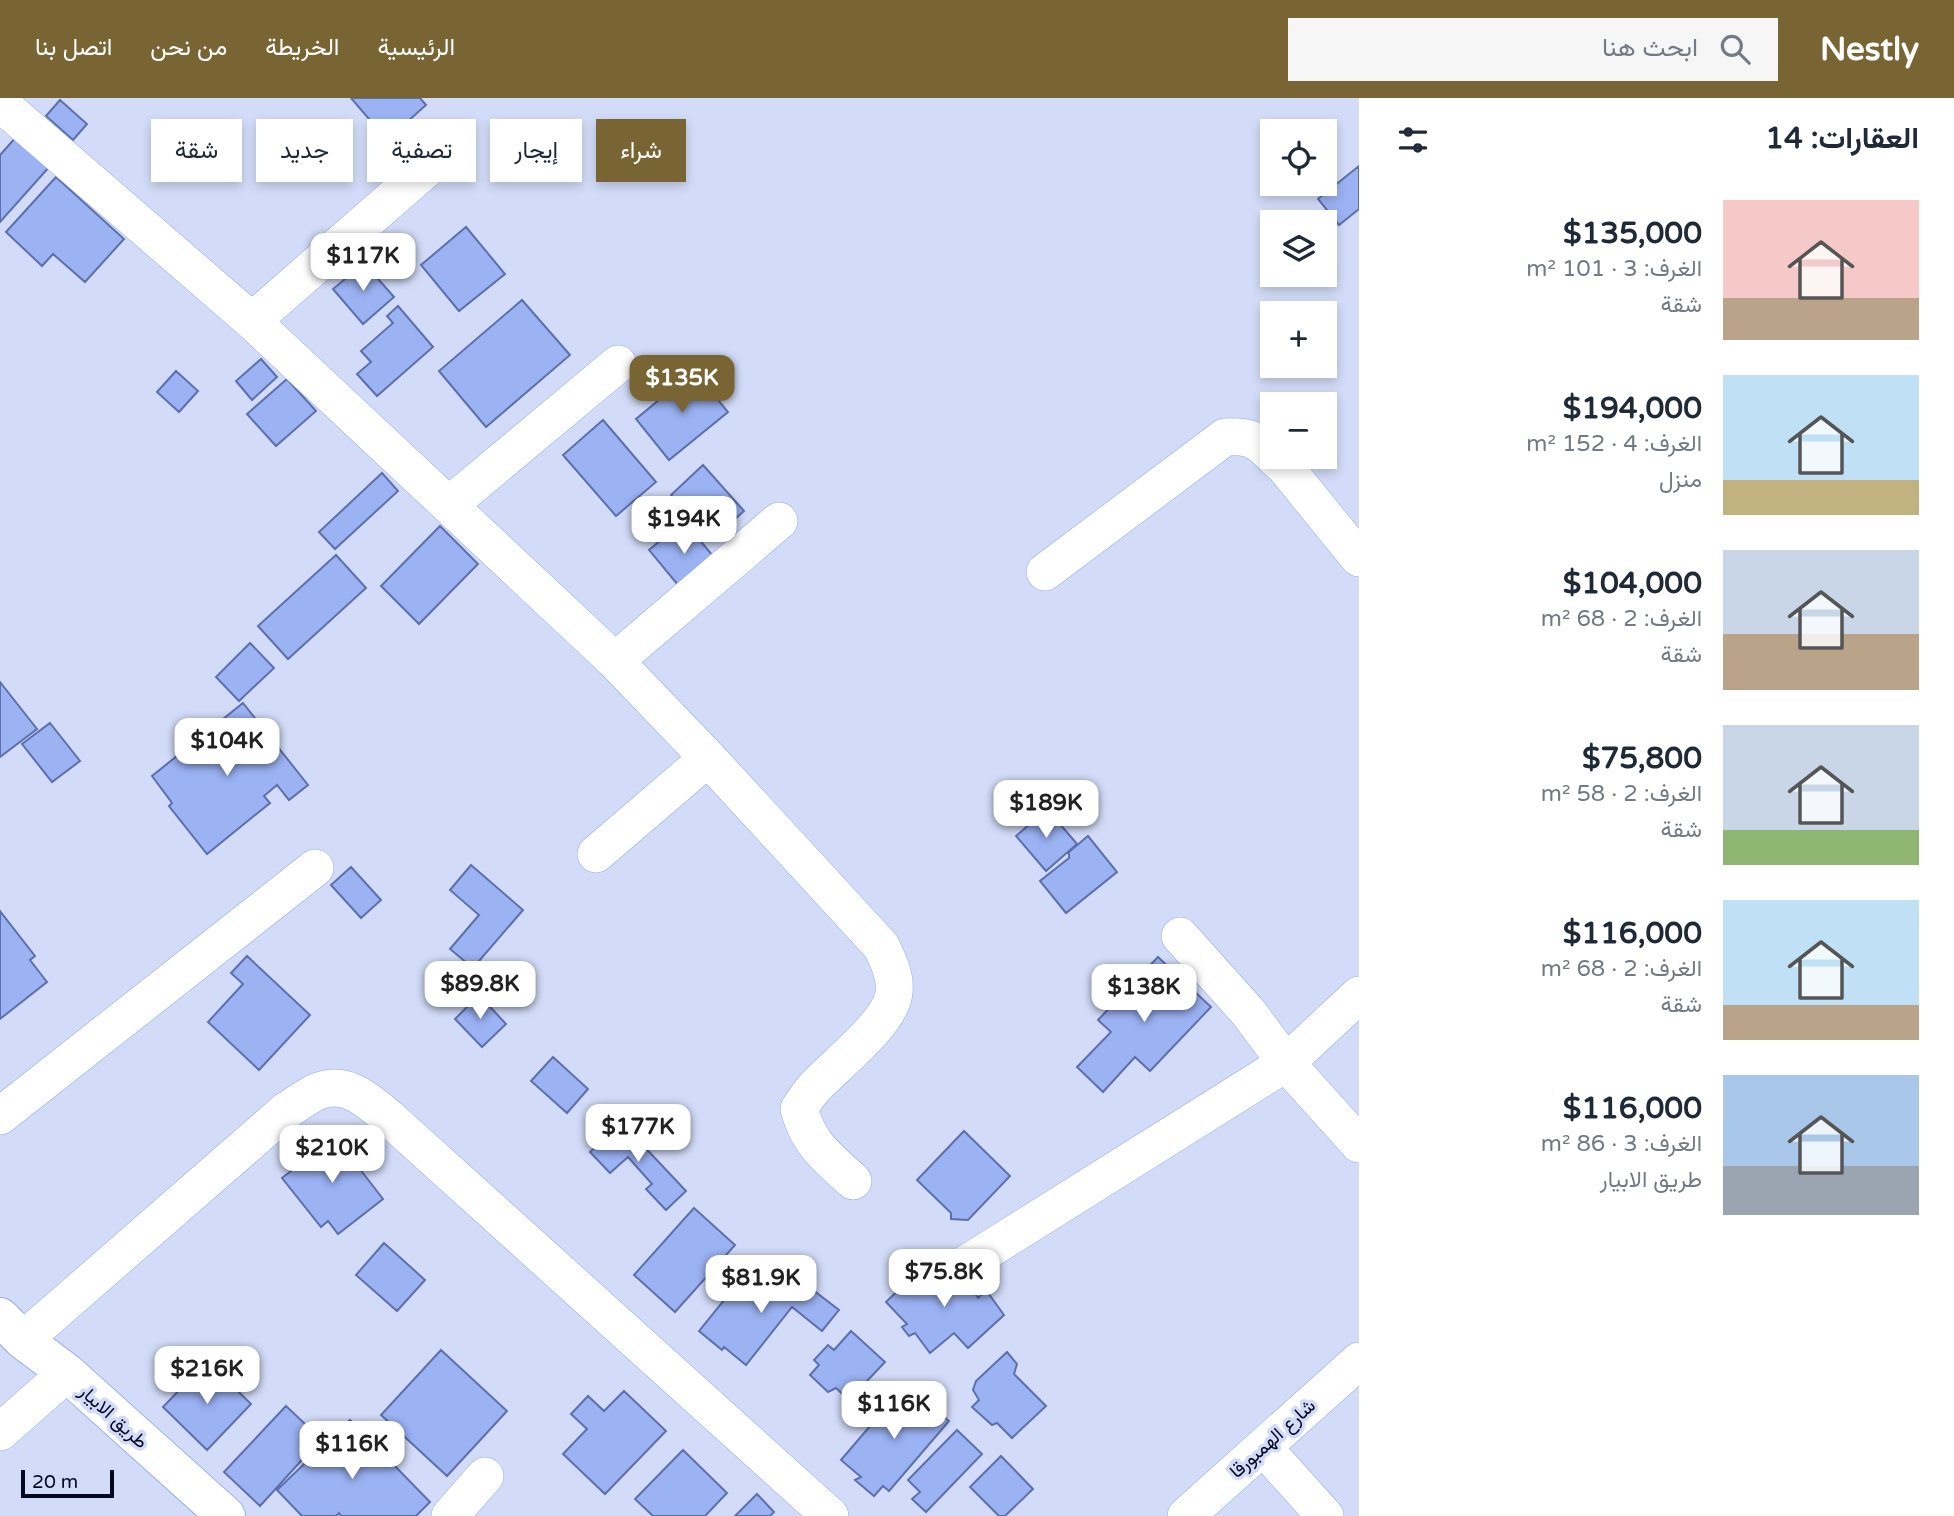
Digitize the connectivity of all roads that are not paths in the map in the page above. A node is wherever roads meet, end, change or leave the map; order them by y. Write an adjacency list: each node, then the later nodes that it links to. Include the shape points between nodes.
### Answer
1 (5, 98): 2 (street)
2 (0, 103): 4 (street)
3 (411, 182): 4 (street)
4 (252, 321): 8 (street)
5 (618, 364): 8 (street)
6 (1260, 444): 11 (street, via 1245,436 1225,438)
7 (1286, 469): 10 (street)
8 (449, 505): 12 (street)
9 (779, 521): 12 (street)
10 (1359, 558)
11 (1045, 572)
12 (615, 661): 13 (street)
13 (708, 758): 14 (street); 21 (street, via 881,946 892,969 895,994 887,1013 813,1088 799,1109 809,1137)
14 (596, 854)
15 (315, 868): 19 (street)
16 (1180, 936): 18 (street, via 1248,1012)
17 (1359, 995): 18 (street)
18 (1286, 1063): 20 (street); 22 (street)
19 (0, 1116)
20 (1359, 1144)
21 (853, 1181)
22 (966, 1264)
23 (11, 1328): 25 (main road, طريق الابيار); 31 (street, via 287,1110 317,1092 337,1087 363,1096 389,1118)
24 (1359, 1361): 27 (street, شارع الهمبورقا)
25 (66, 1373): 26 (street); 29 (main road, طريق الابيار)
26 (0, 1432)
27 (1263, 1447): 32 (street, شارع الهمبورقا); 33 (street)
28 (485, 1475): 30 (street)
29 (226, 1516)
30 (450, 1516)
31 (830, 1516)
32 (1186, 1516)
33 (1325, 1516)

